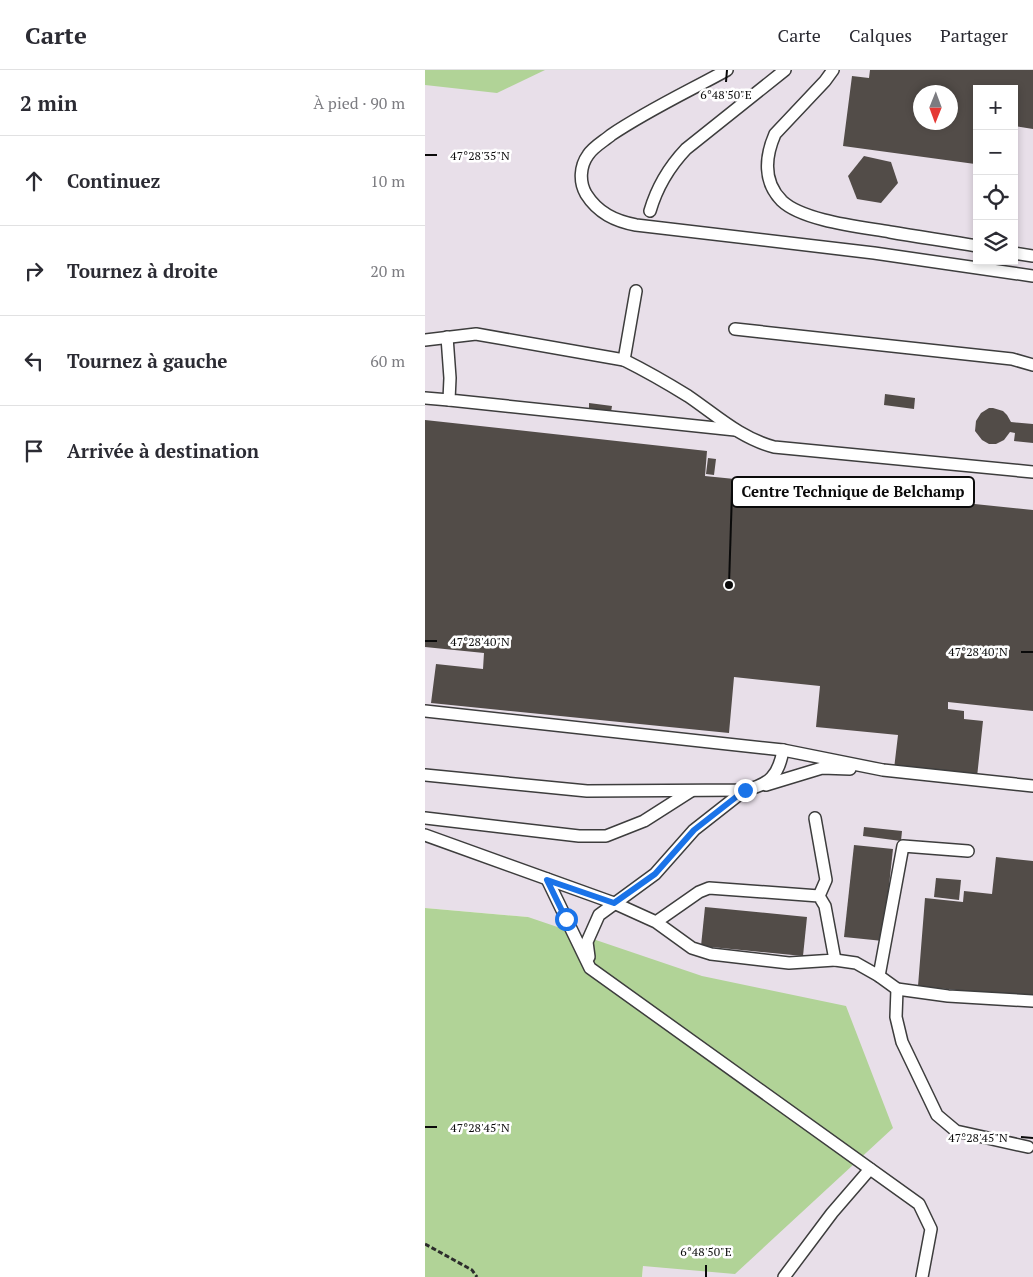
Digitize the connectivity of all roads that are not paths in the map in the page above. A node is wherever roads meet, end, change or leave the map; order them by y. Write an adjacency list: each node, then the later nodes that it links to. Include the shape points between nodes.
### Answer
1 (727, 70): 8 (lane, via 628,124 588,155 581,172 582,184 599,209 610,217 636,225 874,253)
2 (785, 70): 4 (lane, via 686,149 662,181)
3 (833, 70): 5 (lane, via 775,134 767,158 768,180 773,192 783,202 808,215)
4 (650, 211)
5 (973, 245)
6 (1018, 254): 7 (lane)
7 (1033, 256)
8 (1033, 276)
9 (636, 291): 13 (lane)
10 (735, 329): 14 (lane, via 1012,359)
11 (447, 337): 12 (lane); 13 (lane, via 477,334); 16 (lane)
12 (425, 340)
13 (623, 360): 17 (lane, via 687,396)
14 (1033, 365)
15 (425, 398): 16 (lane)
16 (449, 400): 17 (lane)
17 (736, 430): 18 (lane, via 749,439 774,447)
18 (1033, 472)
19 (425, 711): 20 (lane)
20 (783, 750): 21 (lane); 24 (lane, via 781,763 773,776)
21 (883, 770): 23 (lane); 24 (lane, via 822,768)
22 (425, 775): 26 (lane, via 587,791)
23 (1033, 786)
24 (760, 787): 25 (lane)
25 (745, 790): 26 (lane); 33 (lane, via 694,830 655,874)
26 (691, 791): 27 (lane, via 644,821 606,836 579,836)
27 (425, 818)
28 (815, 818): 32 (lane, via 826,880)
29 (425, 835): 31 (lane)
30 (968, 852): 37 (lane, via 903,846)
31 (547, 880): 33 (lane); 36 (lane)
32 (819, 896): 34 (lane, via 709,888); 35 (lane, via 825,906)
33 (614, 903): 34 (lane); 36 (lane, via 599,915 587,942)
34 (657, 922): 35 (lane, via 692,948 711,954 789,964)
35 (835, 960): 37 (lane, via 856,962)
36 (590, 968): 41 (lane)
37 (879, 976): 38 (lane)
38 (897, 989): 39 (lane); 40 (lane, via 896,1017 902,1042 937,1115 956,1132)
39 (1033, 1001)
40 (1028, 1147)
41 (870, 1169): 42 (lane); 43 (lane, via 919,1204 923,1212 931,1229)
42 (784, 1277)
43 (922, 1277)

